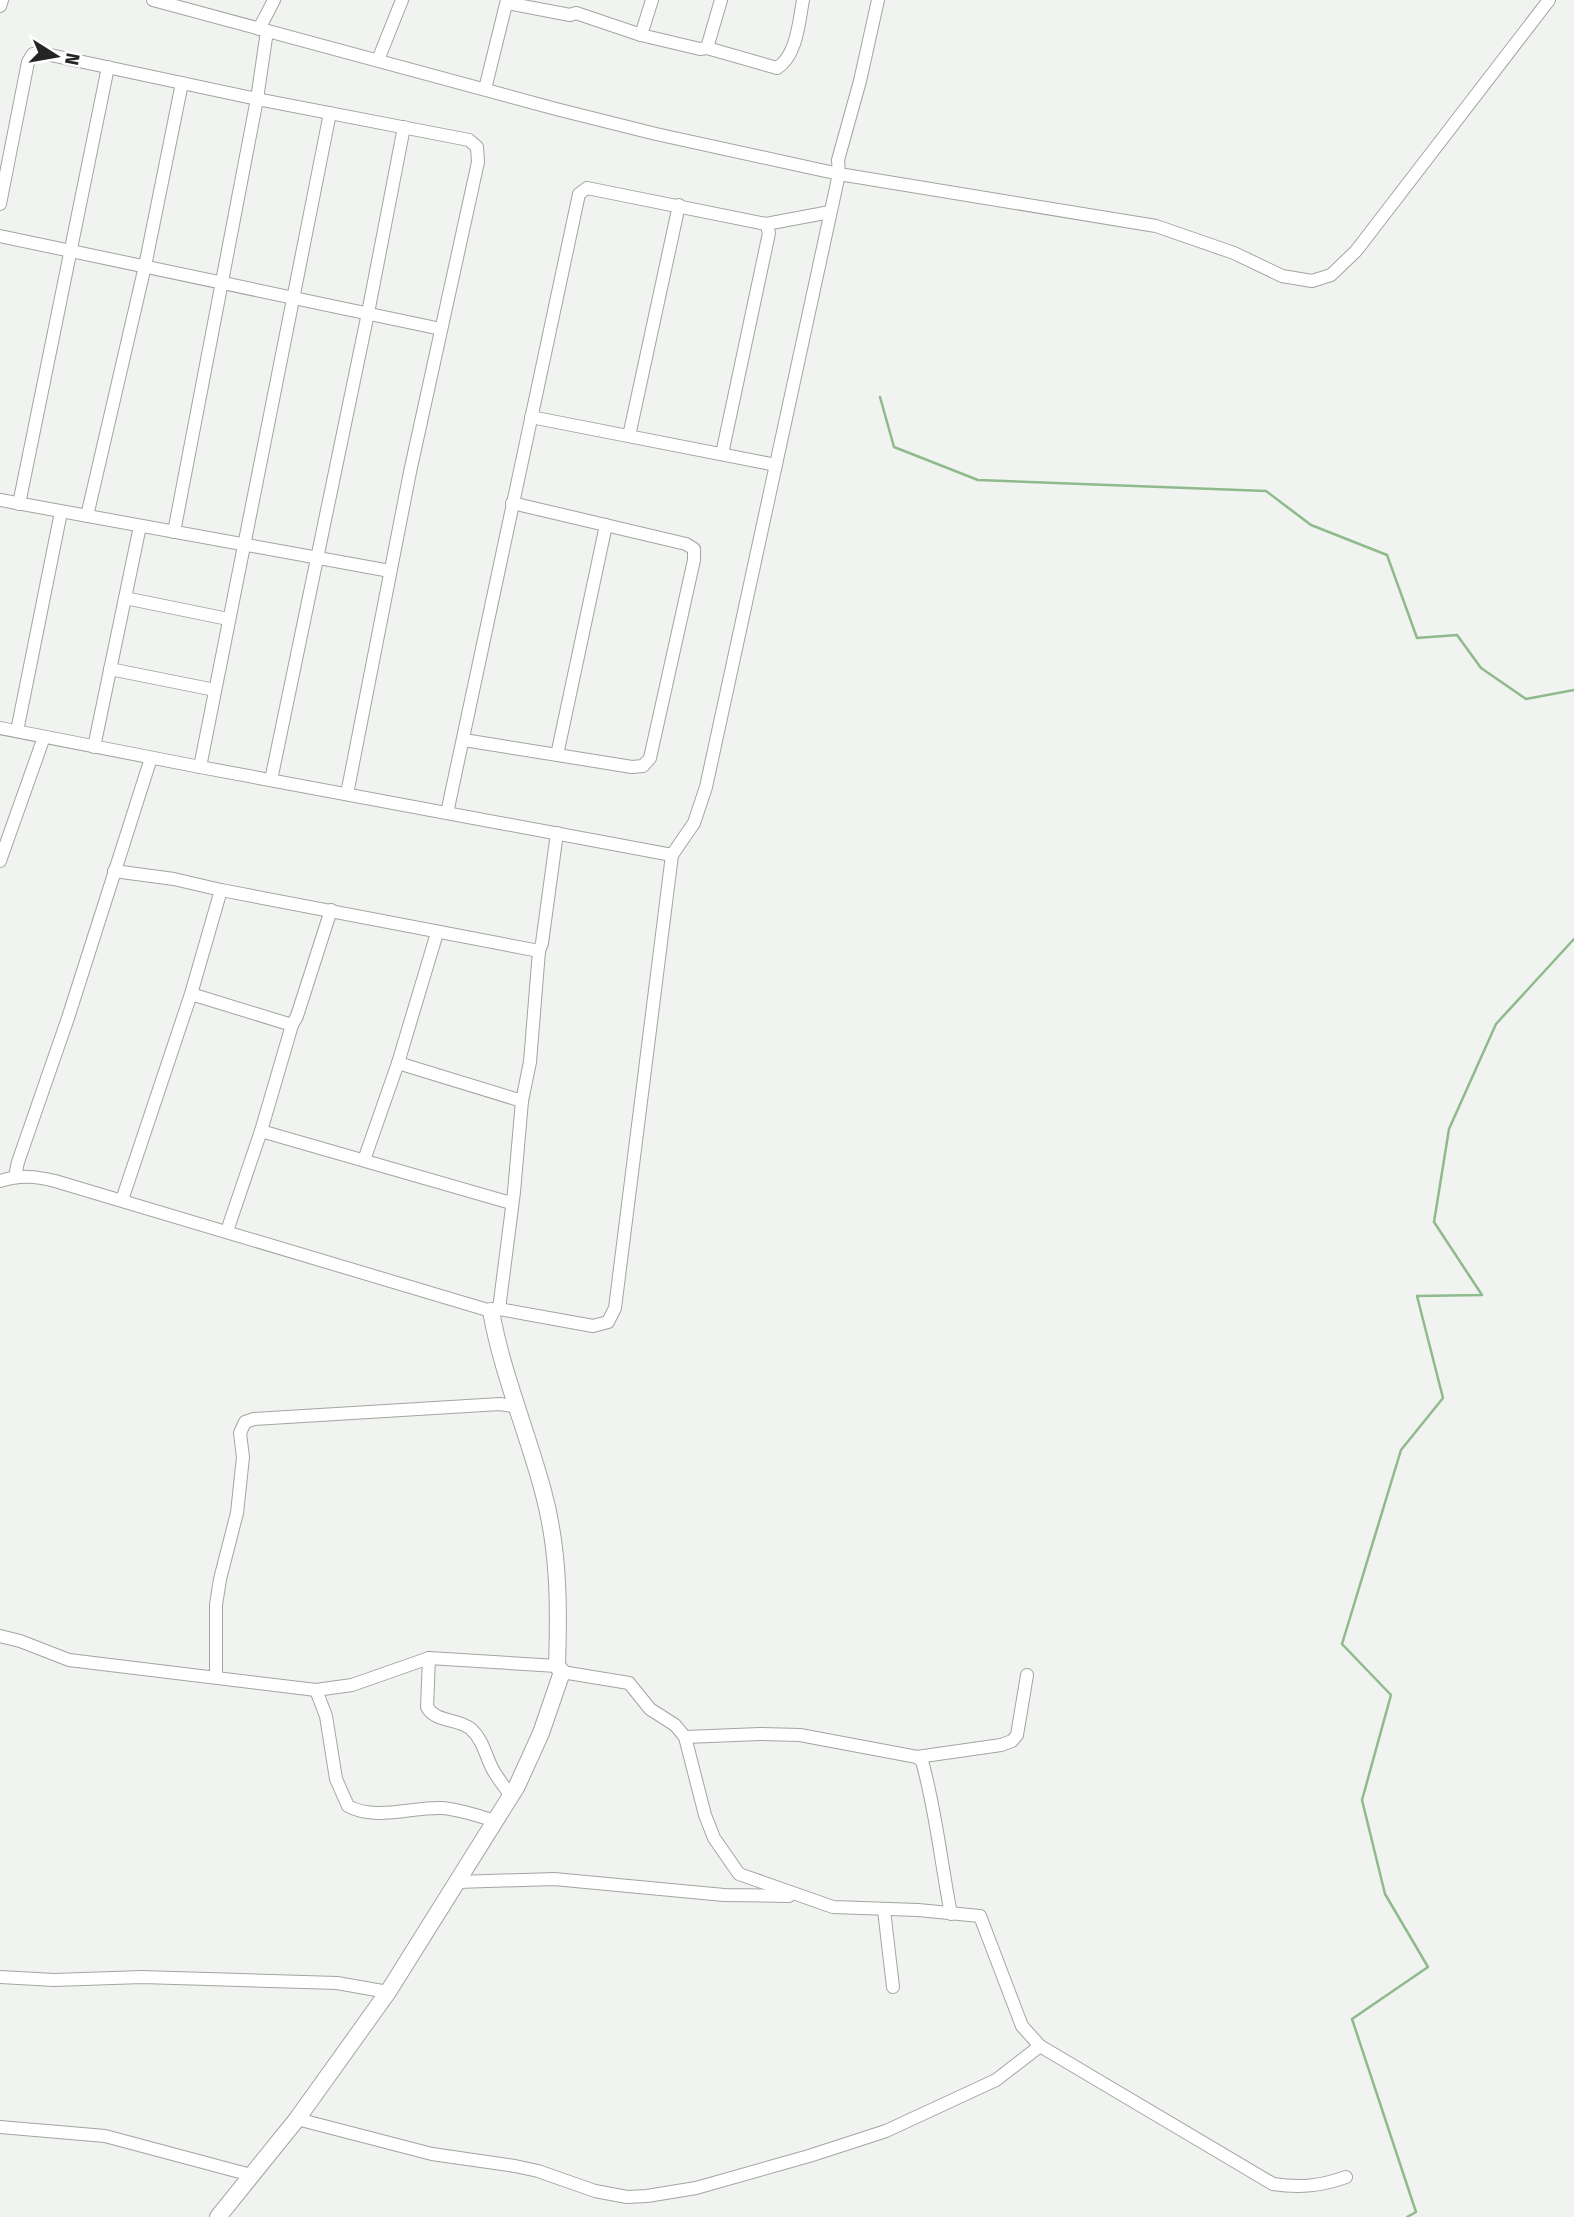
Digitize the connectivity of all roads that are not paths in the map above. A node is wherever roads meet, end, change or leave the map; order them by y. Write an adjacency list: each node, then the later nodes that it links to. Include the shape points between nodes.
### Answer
1 (2, 0): 12 (street)
2 (153, 0): 14 (street)
3 (274, 0): 14 (street)
4 (401, 0): 17 (street)
5 (580, 0): 13 (street)
6 (652, 0): 15 (street)
7 (721, 0): 16 (street)
8 (803, 0): 16 (street, via 793,46 777,68)
9 (878, 0): 24 (street, via 838,160)
10 (1549, 0): 24 (street, via 1356,251 1331,275 1312,281 1282,276 1234,253 1156,226)
11 (507, 2): 13 (street); 20 (street)
12 (0, 6)
13 (576, 13): 15 (street)
14 (263, 30): 17 (street); 21 (street)
15 (641, 35): 16 (street)
16 (707, 48)
17 (378, 60): 20 (street)
18 (108, 67): 19 (street); 25 (street, via 33,54); 30 (street)
19 (182, 83): 21 (street); 31 (street)
20 (485, 89): 24 (street, via 656,134)
21 (257, 99): 22 (street); 32 (street)
22 (330, 113): 23 (street); 33 (street)
23 (404, 127): 34 (street); 35 (street, via 469,140 477,147 478,162)
24 (839, 174): 27 (street)
25 (0, 204)
26 (679, 205): 28 (street); 36 (street, via 587,188 579,194); 37 (street)
27 (830, 212): 28 (street); 39 (street)
28 (766, 224): 38 (street, via 769,233)
29 (0, 236): 30 (street)
30 (71, 251): 31 (street); 42 (street)
31 (145, 266): 32 (street); 44 (street)
32 (222, 282): 33 (street); 47 (street)
33 (291, 297): 34 (street); 48 (street)
34 (368, 313): 35 (street); 49 (street)
35 (441, 329): 50 (street)
36 (531, 417): 37 (street); 41 (street)
37 (629, 436): 38 (street)
38 (722, 454): 39 (street)
39 (776, 465): 67 (street, via 706,787 694,822)
40 (0, 500): 42 (street)
41 (512, 503): 46 (street); 58 (street)
42 (19, 504): 43 (street)
43 (61, 512): 44 (street); 56 (street)
44 (87, 516): 45 (street)
45 (140, 526): 47 (street); 51 (street)
46 (606, 526): 60 (street); 60 (street, via 686,544 694,549 694,560 650,758 643,766 632,767)
47 (174, 532): 48 (street)
48 (242, 544): 49 (street); 52 (street)
49 (318, 558): 50 (street); 63 (street)
50 (390, 571): 64 (street)
51 (125, 598): 52 (street); 53 (street)
52 (228, 618): 54 (street)
53 (110, 669): 54 (street); 59 (street)
54 (215, 690): 62 (street)
55 (0, 728): 56 (street)
56 (17, 731): 57 (street)
57 (44, 737): 59 (street); 68 (street)
58 (464, 740): 60 (street); 65 (street)
59 (94, 747): 61 (street)
60 (557, 755)
61 (151, 758): 62 (street); 69 (street)
62 (200, 767): 63 (street)
63 (271, 780): 64 (street)
64 (347, 794): 65 (street)
65 (447, 813): 66 (street)
66 (557, 833): 67 (street); 73 (street)
67 (672, 855): 85 (street, via 615,1308 608,1322 593,1326)
68 (0, 861)
69 (114, 871): 70 (street); 80 (street)
70 (221, 890): 71 (street); 74 (street)
71 (331, 910): 72 (street); 75 (street)
72 (437, 933): 73 (street); 76 (street)
73 (539, 951): 77 (street, via 530,1062)
74 (191, 994): 75 (street); 82 (street)
75 (292, 1025): 78 (street)
76 (398, 1063): 77 (street); 79 (street)
77 (522, 1101): 83 (street)
78 (261, 1132): 79 (street); 84 (street)
79 (364, 1160): 83 (street)
80 (15, 1176): 81 (street); 82 (street, via 34,1176)
81 (0, 1181)
82 (122, 1200): 84 (street)
83 (512, 1203): 85 (street)
84 (227, 1231): 85 (street)
85 (495, 1310): 86 (street)
86 (517, 1408): 89 (street, via 554,1541); 91 (street, via 500,1404 245,1422 240,1433 243,1457 237,1513 216,1605)
87 (0, 1636): 91 (street, via 69,1660)
88 (429, 1658): 89 (street); 92 (street, via 352,1685); 95 (street, via 430,1713 461,1722 471,1730)
89 (560, 1669): 93 (street, via 629,1683 650,1709); 95 (street, via 541,1733)
90 (1027, 1675): 94 (street, via 1017,1735 1012,1741)
91 (216, 1677): 92 (street)
92 (316, 1690): 96 (street, via 326,1716 336,1779 348,1805 369,1813 456,1810)
93 (685, 1737): 94 (street, via 800,1735); 98 (street, via 705,1815 726,1857 739,1874)
94 (918, 1757): 100 (street, via 936,1815)
95 (511, 1796): 96 (street)
96 (495, 1821): 97 (street)
97 (457, 1882): 98 (street, via 554,1879 724,1895); 103 (street)
98 (802, 1896): 99 (street, via 833,1907)
99 (884, 1910): 100 (street); 102 (street)
100 (951, 1914): 104 (street, via 980,1916 1022,2026)
101 (0, 1977): 103 (street, via 337,1983)
102 (893, 1986)
103 (388, 1992): 105 (street)
104 (1040, 2046): 105 (street, via 996,2080 886,2131 696,2188 647,2196 595,2191 538,2171 432,2154); 108 (street, via 1273,2184 1294,2188)
105 (297, 2119): 107 (street)
106 (0, 2127): 107 (street, via 105,2136)
107 (251, 2175): 109 (street)
108 (1346, 2177)
109 (218, 2217)

